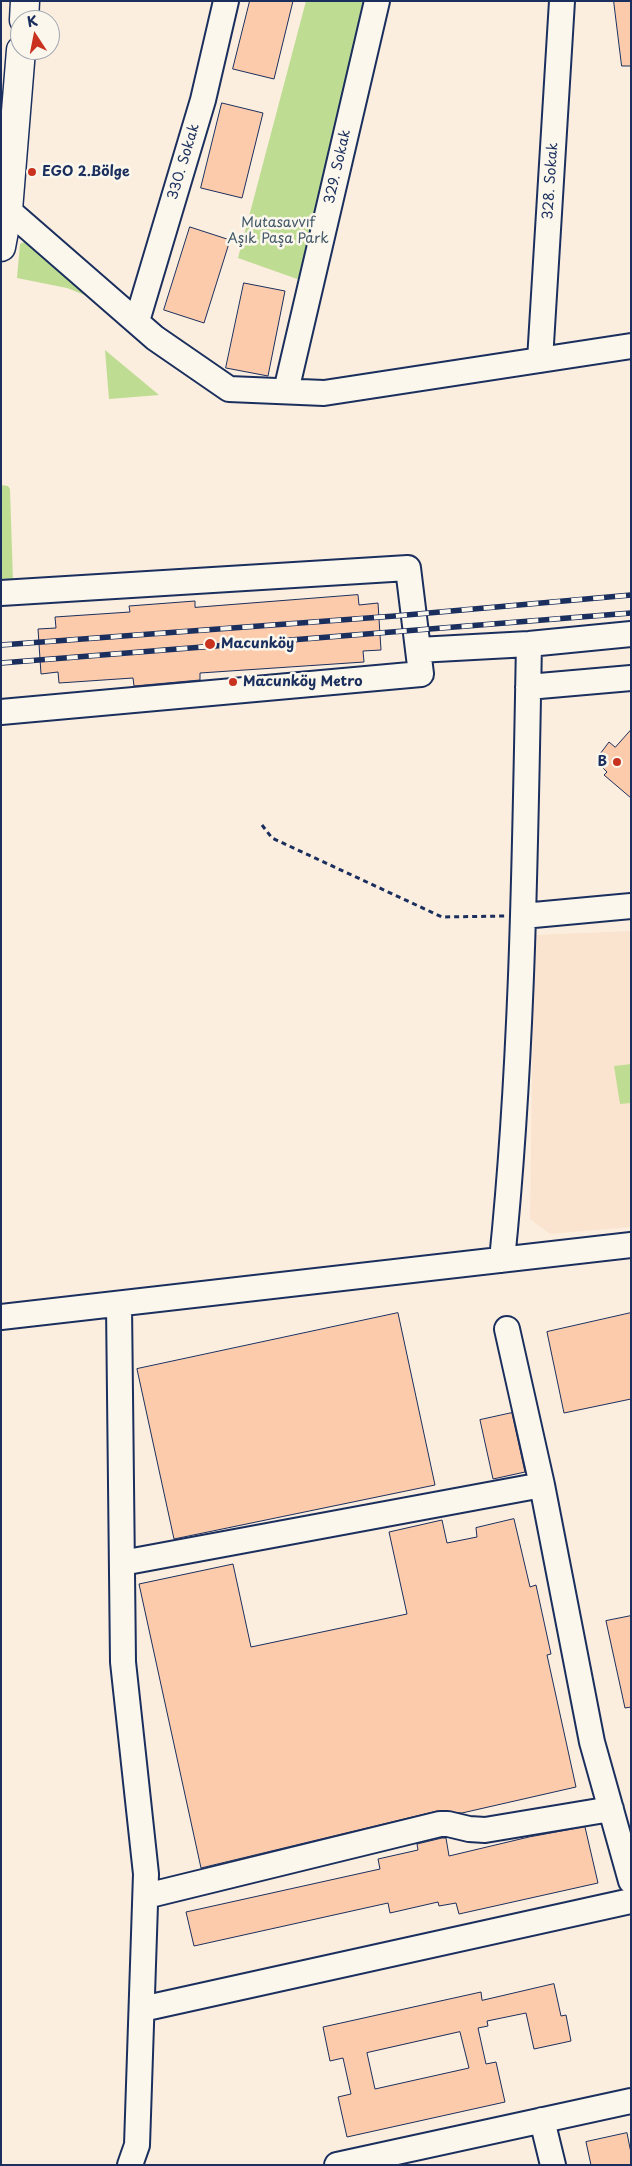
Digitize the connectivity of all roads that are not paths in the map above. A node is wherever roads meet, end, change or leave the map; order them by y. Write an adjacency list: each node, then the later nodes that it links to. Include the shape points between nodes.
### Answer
1 (226, 1): 7 (street, 330. Sokak, via 203,100)
2 (377, 1): 10 (street, 329. Sokak)
3 (562, 1): 9 (street, 328. Sokak)
4 (20, 60): 5 (main road)
5 (8, 210): 6 (main road); 7 (street)
6 (1, 247)
7 (137, 322): 10 (street, via 229,389)
8 (631, 346): 9 (street)
9 (540, 360): 10 (street, via 324,393)
10 (286, 391)
11 (1, 593): 14 (street, via 408,568)
12 (631, 634): 13 (street)
13 (529, 644): 14 (street); 16 (street)
14 (418, 650): 17 (street, via 421,674)
15 (631, 678): 16 (street)
16 (528, 687): 19 (street)
17 (1, 712)
18 (631, 906): 19 (street)
19 (523, 916): 21 (street, via 512,1160)
20 (631, 1244): 21 (street)
21 (502, 1260): 22 (street)
22 (119, 1305): 23 (street); 26 (street)
23 (1, 1317)
24 (507, 1329): 25 (street)
25 (542, 1485): 26 (street); 27 (street, via 592,1742)
26 (122, 1563): 29 (street, via 123,1662)
27 (611, 1809): 28 (street); 29 (street, via 485,1830 440,1824)
28 (631, 1881)
29 (146, 1896): 31 (street)
30 (631, 1901): 31 (street)
31 (142, 2008): 34 (street, via 137,2145)
32 (631, 2101): 33 (street)
33 (542, 2120): 35 (street); 36 (street)
34 (130, 2165)
35 (337, 2165)
36 (553, 2165)

